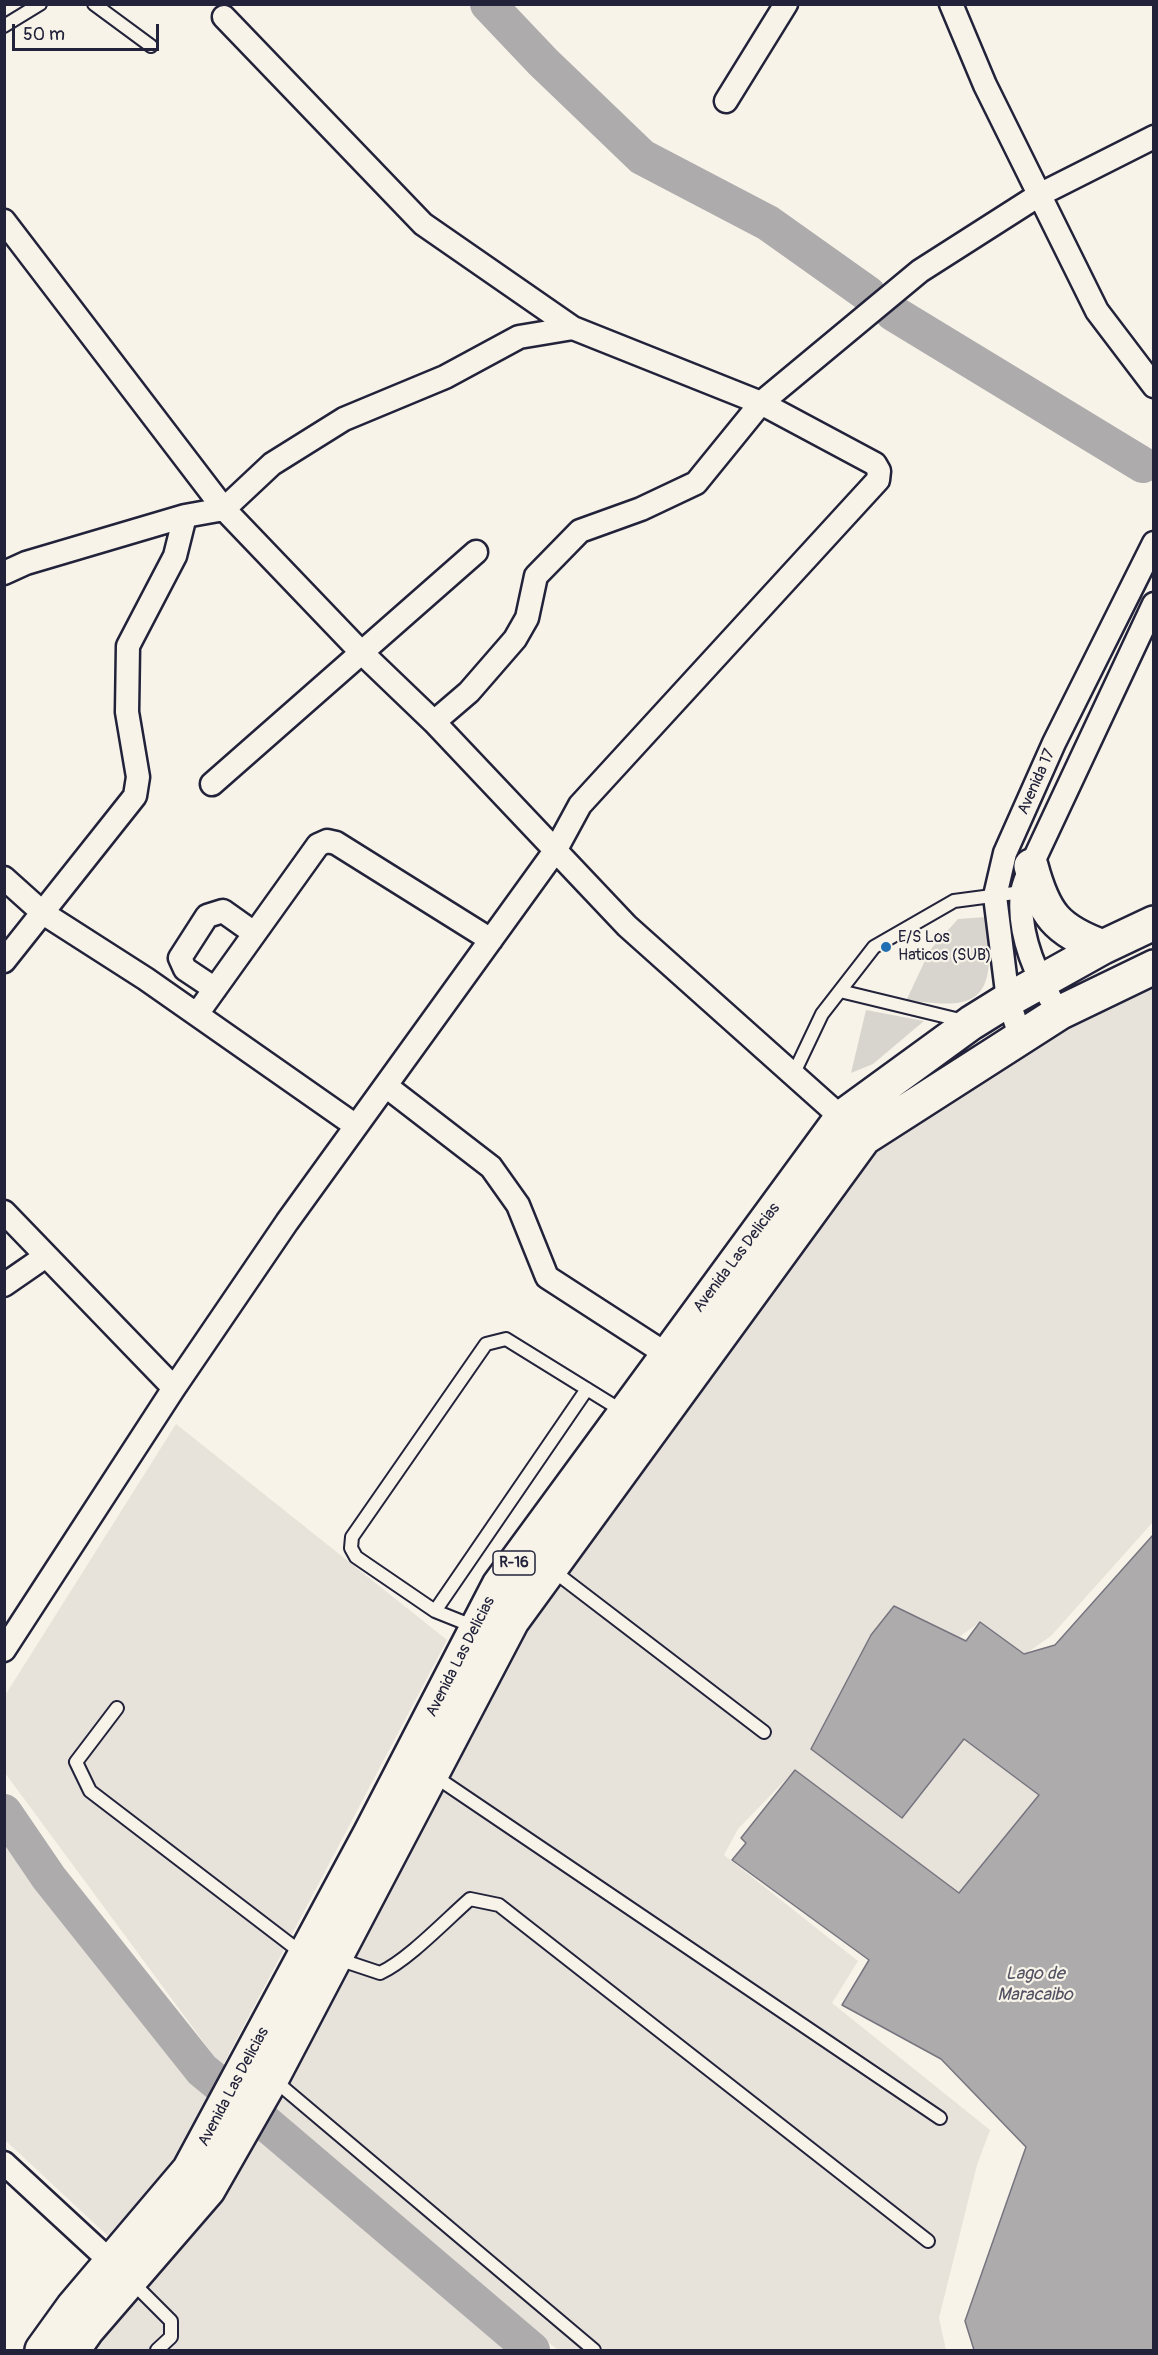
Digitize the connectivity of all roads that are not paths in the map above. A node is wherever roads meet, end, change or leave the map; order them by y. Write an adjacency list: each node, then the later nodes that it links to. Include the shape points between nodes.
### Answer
1 (40, 4): 6 (lane)
2 (94, 4): 7 (lane)
3 (786, 4): 8 (street)
4 (951, 4): 10 (street)
5 (224, 17): 12 (street, via 423,224)
6 (4, 26)
7 (151, 46)
8 (726, 101)
9 (1154, 137): 10 (street)
10 (1040, 195): 13 (street, via 1097,310); 14 (street, via 920,271)
11 (4, 221): 15 (street)
12 (573, 328): 14 (street); 15 (street, via 519,337 446,377 344,419 272,464)
13 (1154, 386)
14 (760, 403): 22 (street, via 696,483 580,531 536,576 527,618 515,639 469,692); 24 (street, via 875,464 878,480 580,805)
15 (224, 509): 16 (street); 21 (street)
16 (185, 516): 19 (street); 28 (street, via 175,556 128,646 127,712 138,777 135,796)
17 (1154, 543): 27 (street, Avenida 17, via 1054,743 1005,853)
18 (476, 552): 21 (street)
19 (4, 573)
20 (1154, 604): 26 (street, Avenida 17)
21 (360, 651): 22 (street); 23 (street)
22 (434, 722): 24 (street)
23 (212, 784)
24 (555, 851): 31 (street); 43 (street, via 627,926)
25 (4, 878): 28 (street)
26 (1026, 879): 27 (lane); 32 (main road, via 1064,930); 35 (street, Avenida 17, via 1023,927)
27 (995, 896): 37 (lane, via 954,901 874,947); 38 (street, Avenida 17)
28 (43, 914): 33 (street); 40 (street)
29 (1154, 923): 32 (main road, Avenida Las Delicias / R-16)
30 (254, 933): 31 (street, via 318,845 327,841); 36 (street); 36 (street, via 223,911 207,916 180,958 185,969)
31 (491, 940): 44 (street)
32 (1103, 947): 35 (main road, Avenida Las Delicias / R-16)
33 (4, 961)
34 (1154, 967): 39 (main road, Avenida Las Delicias / R-16)
35 (1039, 982): 38 (main road, Avenida Las Delicias / R-16); 39 (street, Avenida 17)
36 (215, 989): 40 (street)
37 (840, 991): 41 (lane); 43 (lane, via 822,1014)
38 (1008, 1000): 41 (main road, Avenida Las Delicias / R-16); 42 (street, Avenida 17)
39 (1059, 1013): 42 (main road, Avenida Las Delicias / R-16)
40 (197, 1014): 45 (street)
41 (971, 1023): 46 (main road, Avenida Las Delicias / R-16)
42 (1021, 1038): 46 (main road, Avenida Las Delicias / R-16)
43 (793, 1075): 46 (street)
44 (386, 1086): 45 (street); 52 (street, via 490,1167 518,1205 547,1277)
45 (356, 1126): 53 (street)
46 (853, 1128): 50 (main road, Avenida Las Delicias / R-16); 51 (main road, Avenida Las Delicias / R-16)
47 (4, 1212): 48 (street)
48 (46, 1256): 49 (street); 53 (street)
49 (4, 1285)
50 (685, 1327): 51 (main road); 52 (main road, Avenida Las Delicias / R-16)
51 (711, 1347): 56 (main road, Avenida Las Delicias / R-16)
52 (666, 1354): 55 (main road, Avenida Las Delicias / R-16)
53 (174, 1388): 59 (street)
54 (587, 1389): 55 (lane); 57 (lane); 57 (lane, via 506,1339 486,1344 352,1537 351,1548 356,1557)
55 (624, 1412): 58 (main road, Avenida Las Delicias / R-16, via 499,1584)
56 (550, 1568): 61 (lane); 62 (main road, Avenida Las Delicias / R-16, via 512,1621)
57 (435, 1611): 58 (lane)
58 (476, 1628): 63 (main road, Avenida Las Delicias / R-16)
59 (4, 1650)
60 (117, 1708): 63 (lane, via 76,1762 90,1791)
61 (764, 1732)
62 (432, 1774): 63 (main road, Avenida Las Delicias / R-16); 65 (lane)
63 (320, 1957): 64 (main road, Avenida Las Delicias / R-16); 67 (lane, via 380,1973 397,1965 470,1899 499,1905); 68 (main road, Avenida Las Delicias / R-16, via 189,2170)
64 (272, 2078): 68 (main road, Avenida Las Delicias / R-16, via 208,2190); 72 (lane)
65 (940, 2118)
66 (4, 2163): 68 (street)
67 (928, 2241)
68 (121, 2271): 69 (main road, Avenida Las Delicias / R-16, via 73,2307); 70 (main road, Avenida Las Delicias / R-16); 71 (lane, via 171,2321 171,2337)
69 (42, 2350)
70 (73, 2350)
71 (157, 2350)
72 (594, 2350)

